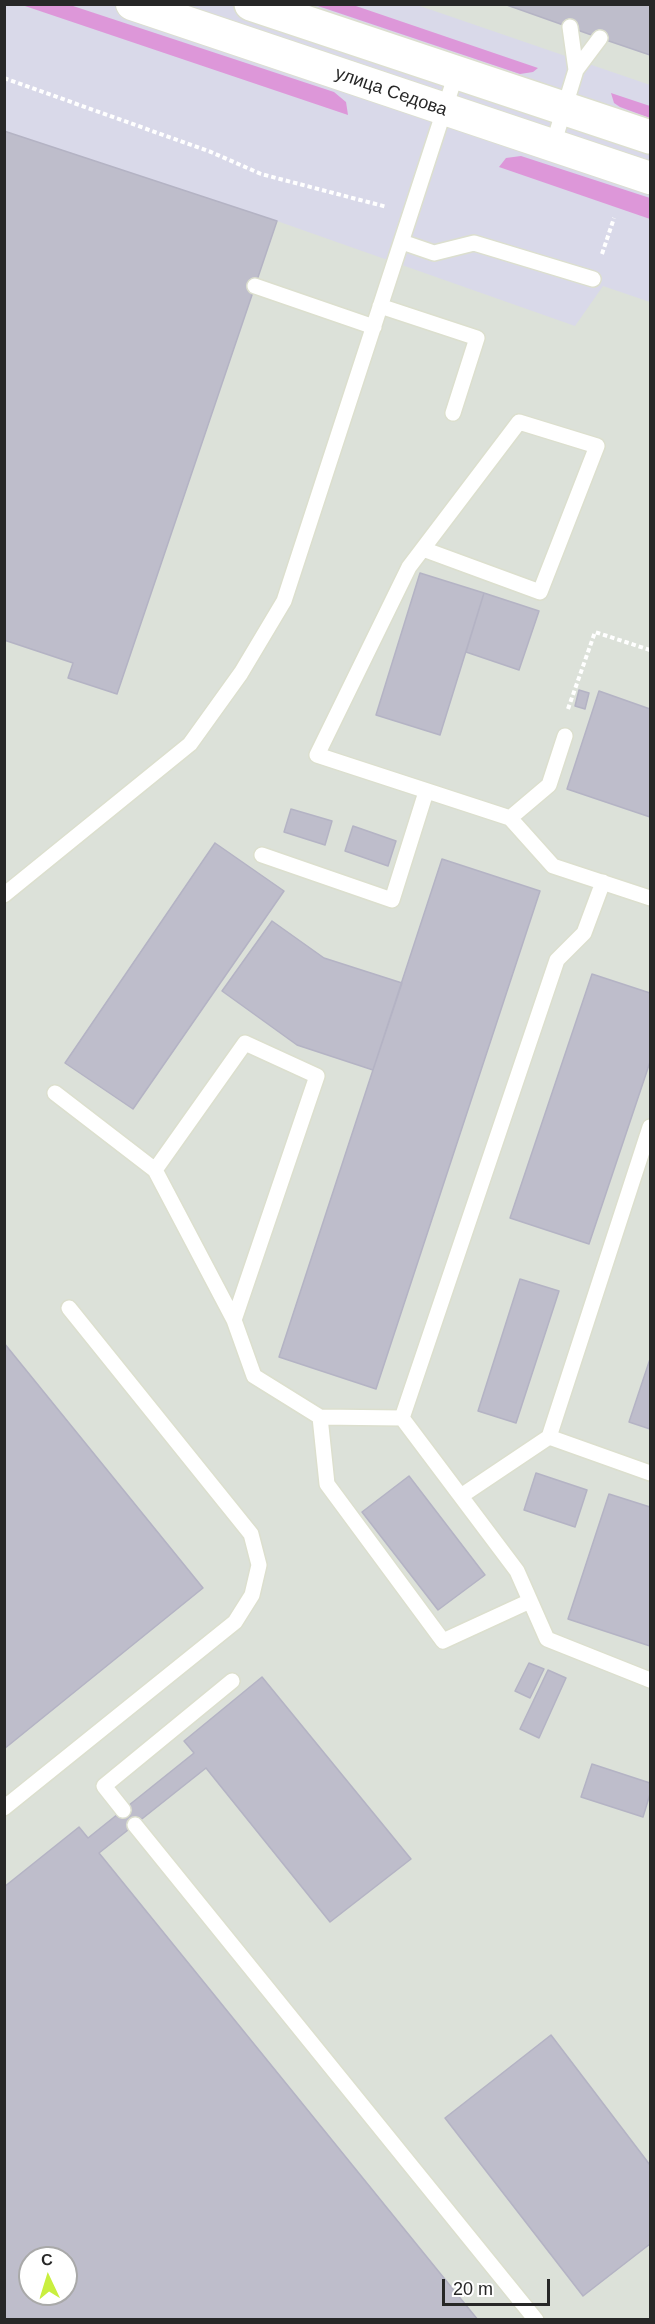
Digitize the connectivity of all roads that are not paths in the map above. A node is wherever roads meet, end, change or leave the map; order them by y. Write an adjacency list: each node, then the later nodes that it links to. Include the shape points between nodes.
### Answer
1 (132, 4): 8 (street, улица Седова)
2 (251, 4): 6 (street)
3 (570, 27): 5 (lane)
4 (600, 38): 5 (lane)
5 (576, 70): 7 (lane)
6 (458, 71): 7 (street); 8 (lane)
7 (564, 108): 9 (street); 10 (lane)
8 (445, 110): 10 (street, улица Седова); 12 (lane)
9 (651, 137)
10 (553, 145): 11 (street, улица Седова)
11 (651, 178)
12 (402, 242): 13 (lane, via 434,253 474,243); 15 (lane)
13 (593, 279)
14 (255, 286): 16 (lane)
15 (380, 306): 16 (lane); 17 (lane, via 477,338)
16 (374, 327): 24 (lane, via 284,601 241,673 190,744)
17 (453, 413)
18 (423, 549): 18 (lane, via 540,592 597,446 519,422); 20 (lane, via 409,567 317,756)
19 (565, 736): 21 (lane, via 549,785)
20 (426, 792): 21 (lane); 22 (lane, via 392,900)
21 (510, 818): 23 (lane, via 553,866)
22 (262, 855)
23 (603, 882): 25 (lane); 32 (lane, via 585,933 557,960)
24 (4, 895)
25 (651, 898)
26 (55, 1093): 28 (lane)
27 (651, 1127): 33 (lane)
28 (155, 1170): 30 (lane); 30 (lane, via 245,1043 317,1076)
29 (69, 1308): 39 (lane, via 251,1534 259,1565 252,1595 235,1622)
30 (234, 1320): 31 (lane, via 254,1376)
31 (320, 1418): 32 (lane); 36 (lane, via 327,1484 442,1641)
32 (402, 1418): 35 (lane)
33 (549, 1437): 34 (lane); 35 (lane)
34 (651, 1473)
35 (461, 1496): 36 (lane, via 517,1570)
36 (530, 1601): 37 (lane, via 547,1640)
37 (651, 1680)
38 (232, 1681): 40 (lane, via 104,1786)
39 (4, 1808)
40 (123, 1810)
41 (135, 1825): 42 (lane)
42 (536, 2319)

